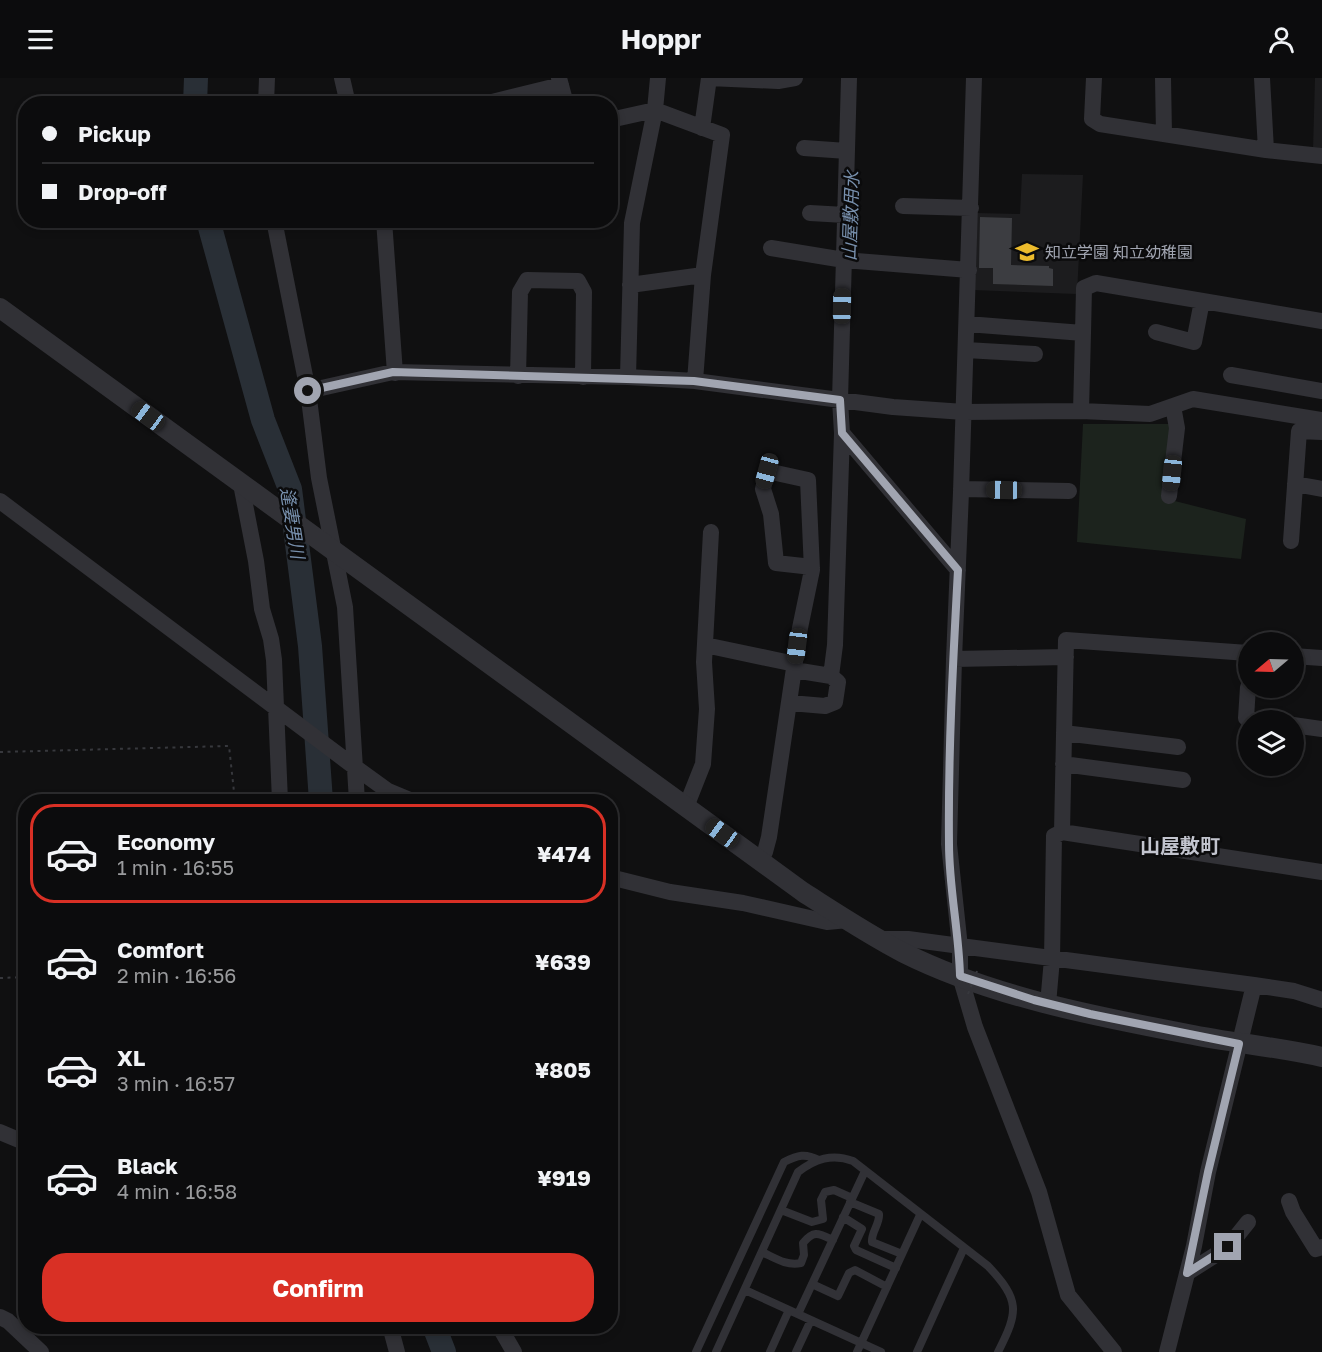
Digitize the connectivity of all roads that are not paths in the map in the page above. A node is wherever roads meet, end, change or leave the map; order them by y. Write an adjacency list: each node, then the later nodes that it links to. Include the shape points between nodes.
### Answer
1 (267, 78): 11 (street)
2 (342, 78): 12 (street)
3 (658, 78): 14 (street)
4 (795, 78): 16 (street, via 709,78)
5 (849, 78): 20 (street)
6 (974, 78): 23 (street)
7 (1094, 78): 17 (street, via 1092,118 1100,124)
8 (1163, 78): 17 (street)
9 (1262, 78): 19 (street)
10 (560, 82): 13 (street)
11 (266, 96)
12 (346, 96)
13 (512, 96)
14 (656, 110): 15 (street); 16 (street); 32 (street, via 632,222)
15 (618, 118)
16 (702, 129): 31 (street, via 723,135)
17 (1164, 134): 19 (street)
18 (804, 148): 20 (street)
19 (1266, 150): 21 (street)
20 (847, 151): 25 (street)
21 (1322, 156)
22 (903, 206): 23 (street)
23 (971, 208): 30 (street)
24 (810, 213): 25 (street)
25 (845, 215): 29 (street)
26 (276, 228): 47 (street)
27 (385, 228): 41 (street)
28 (771, 248): 29 (street)
29 (844, 260): 30 (street); 49 (street)
30 (969, 270): 36 (street)
31 (703, 275): 32 (street); 46 (street)
32 (630, 285): 45 (street)
33 (1202, 301): 35 (street); 37 (street, via 1194,342); 38 (street, via 1091,284 1084,288)
34 (0, 308): 57 (street)
35 (1322, 321)
36 (967, 324): 38 (street); 39 (street)
37 (1156, 332)
38 (1083, 333): 51 (street)
39 (966, 350): 40 (street); 52 (street)
40 (1035, 354)
41 (395, 373): 43 (street); 47 (street)
42 (1230, 375): 48 (street)
43 (518, 376): 44 (street); 44 (street, via 520,292 527,280 578,281 584,292)
44 (583, 377): 45 (street)
45 (628, 377): 46 (street)
46 (694, 381): 49 (street)
47 (308, 391): 65 (street)
48 (1322, 391)
49 (840, 400): 52 (street); 55 (street)
50 (1173, 406): 51 (street, via 1150,414); 53 (street, via 1193,399); 61 (street, via 1177,428)
51 (1081, 411): 52 (street)
52 (964, 412): 58 (street)
53 (1322, 420)
54 (1322, 432): 56 (street, via 1299,431)
55 (842, 433): 67 (street); 75 (street, via 836,645)
56 (1295, 484): 59 (street); 64 (street)
57 (245, 487): 65 (street); 77 (street)
58 (961, 489): 60 (street); 67 (street)
59 (1322, 489)
60 (1069, 491)
61 (1169, 496)
62 (0, 501): 77 (street)
63 (711, 532): 68 (street)
64 (1291, 541)
65 (330, 548): 82 (street, via 345,607); 88 (street)
66 (812, 567): 66 (street, via 808,480 767,471 763,489 771,514 776,563); 74 (street)
67 (958, 570): 72 (street)
68 (705, 645): 74 (street); 88 (street, via 708,709 703,764)
69 (1238, 652): 70 (street, via 1066,640)
70 (1066, 657): 72 (street); 80 (street)
71 (1304, 657): 73 (street)
72 (954, 658): 95 (street, via 949,844)
73 (1322, 658)
74 (795, 667): 75 (street); 76 (street)
75 (831, 676): 76 (street, via 838,682 835,702 825,706)
76 (790, 703): 90 (street, via 770,837)
77 (282, 713): 82 (street); 85 (street)
78 (1304, 727): 79 (street)
79 (1322, 729)
80 (1064, 733): 81 (street); 83 (street)
81 (1178, 747)
82 (351, 764): 86 (street); 87 (street)
83 (1063, 764): 84 (street); 89 (street)
84 (1183, 780)
85 (280, 794)
86 (356, 794)
87 (395, 794)
88 (686, 807): 90 (street)
89 (1062, 832): 91 (street); 96 (street, via 1054,836)
90 (759, 860): 93 (street)
91 (1322, 872)
92 (618, 880): 93 (street, via 827,922)
93 (849, 920): 94 (street)
94 (881, 939): 95 (street); 97 (street)
95 (960, 946): 96 (street); 97 (street)
96 (1052, 960): 98 (street); 100 (street)
97 (968, 980): 100 (street); 143 (street, via 975,1027 1039,1192 1068,1295)
98 (1254, 985): 99 (street); 101 (street)
99 (1322, 1000)
100 (1048, 1004): 101 (street)
101 (1239, 1044): 102 (street); 119 (street)
102 (1322, 1057)
103 (0, 1132): 104 (street)
104 (18, 1140)
105 (819, 1160): 106 (lane, via 840,1156); 109 (lane, via 798,1172); 135 (lane, via 807,1154 784,1162)
106 (865, 1171): 107 (lane); 110 (lane)
107 (851, 1200): 109 (lane, via 834,1190 825,1192 821,1200 823,1218 812,1222); 111 (lane); 117 (lane, via 879,1214 872,1242)
108 (1289, 1201): 114 (street, via 1316,1249)
109 (781, 1210): 116 (lane)
110 (920, 1215): 115 (lane); 117 (lane)
111 (843, 1217): 113 (lane); 118 (lane, via 862,1229 854,1246 856,1250)
112 (1248, 1222): 119 (street, via 1228,1247)
113 (833, 1240): 116 (lane, via 810,1235 803,1243 801,1263 788,1264); 120 (lane)
114 (1322, 1247)
115 (964, 1248): 141 (lane); 142 (lane, via 988,1266 1011,1295 1011,1328)
116 (762, 1252): 122 (lane)
117 (902, 1254): 118 (lane)
118 (896, 1268): 121 (lane)
119 (1187, 1273): 144 (street)
120 (812, 1284): 121 (lane, via 838,1296 849,1273 855,1270); 124 (lane)
121 (887, 1287): 131 (lane)
122 (745, 1290): 123 (lane); 136 (lane)
123 (789, 1310): 124 (lane); 137 (lane)
124 (798, 1314): 126 (lane)
125 (0, 1317): 127 (street)
126 (811, 1320): 131 (lane); 138 (lane)
127 (18, 1330)
128 (22, 1334): 132 (street)
129 (392, 1334): 133 (street)
130 (504, 1334): 134 (street)
131 (861, 1343): 139 (lane); 140 (lane)
132 (41, 1352)
133 (397, 1352)
134 (514, 1352)
135 (696, 1352)
136 (716, 1352)
137 (770, 1352)
138 (796, 1352)
139 (857, 1352)
140 (881, 1352)
141 (917, 1352)
142 (999, 1352)
143 (1114, 1352)
144 (1167, 1352)

